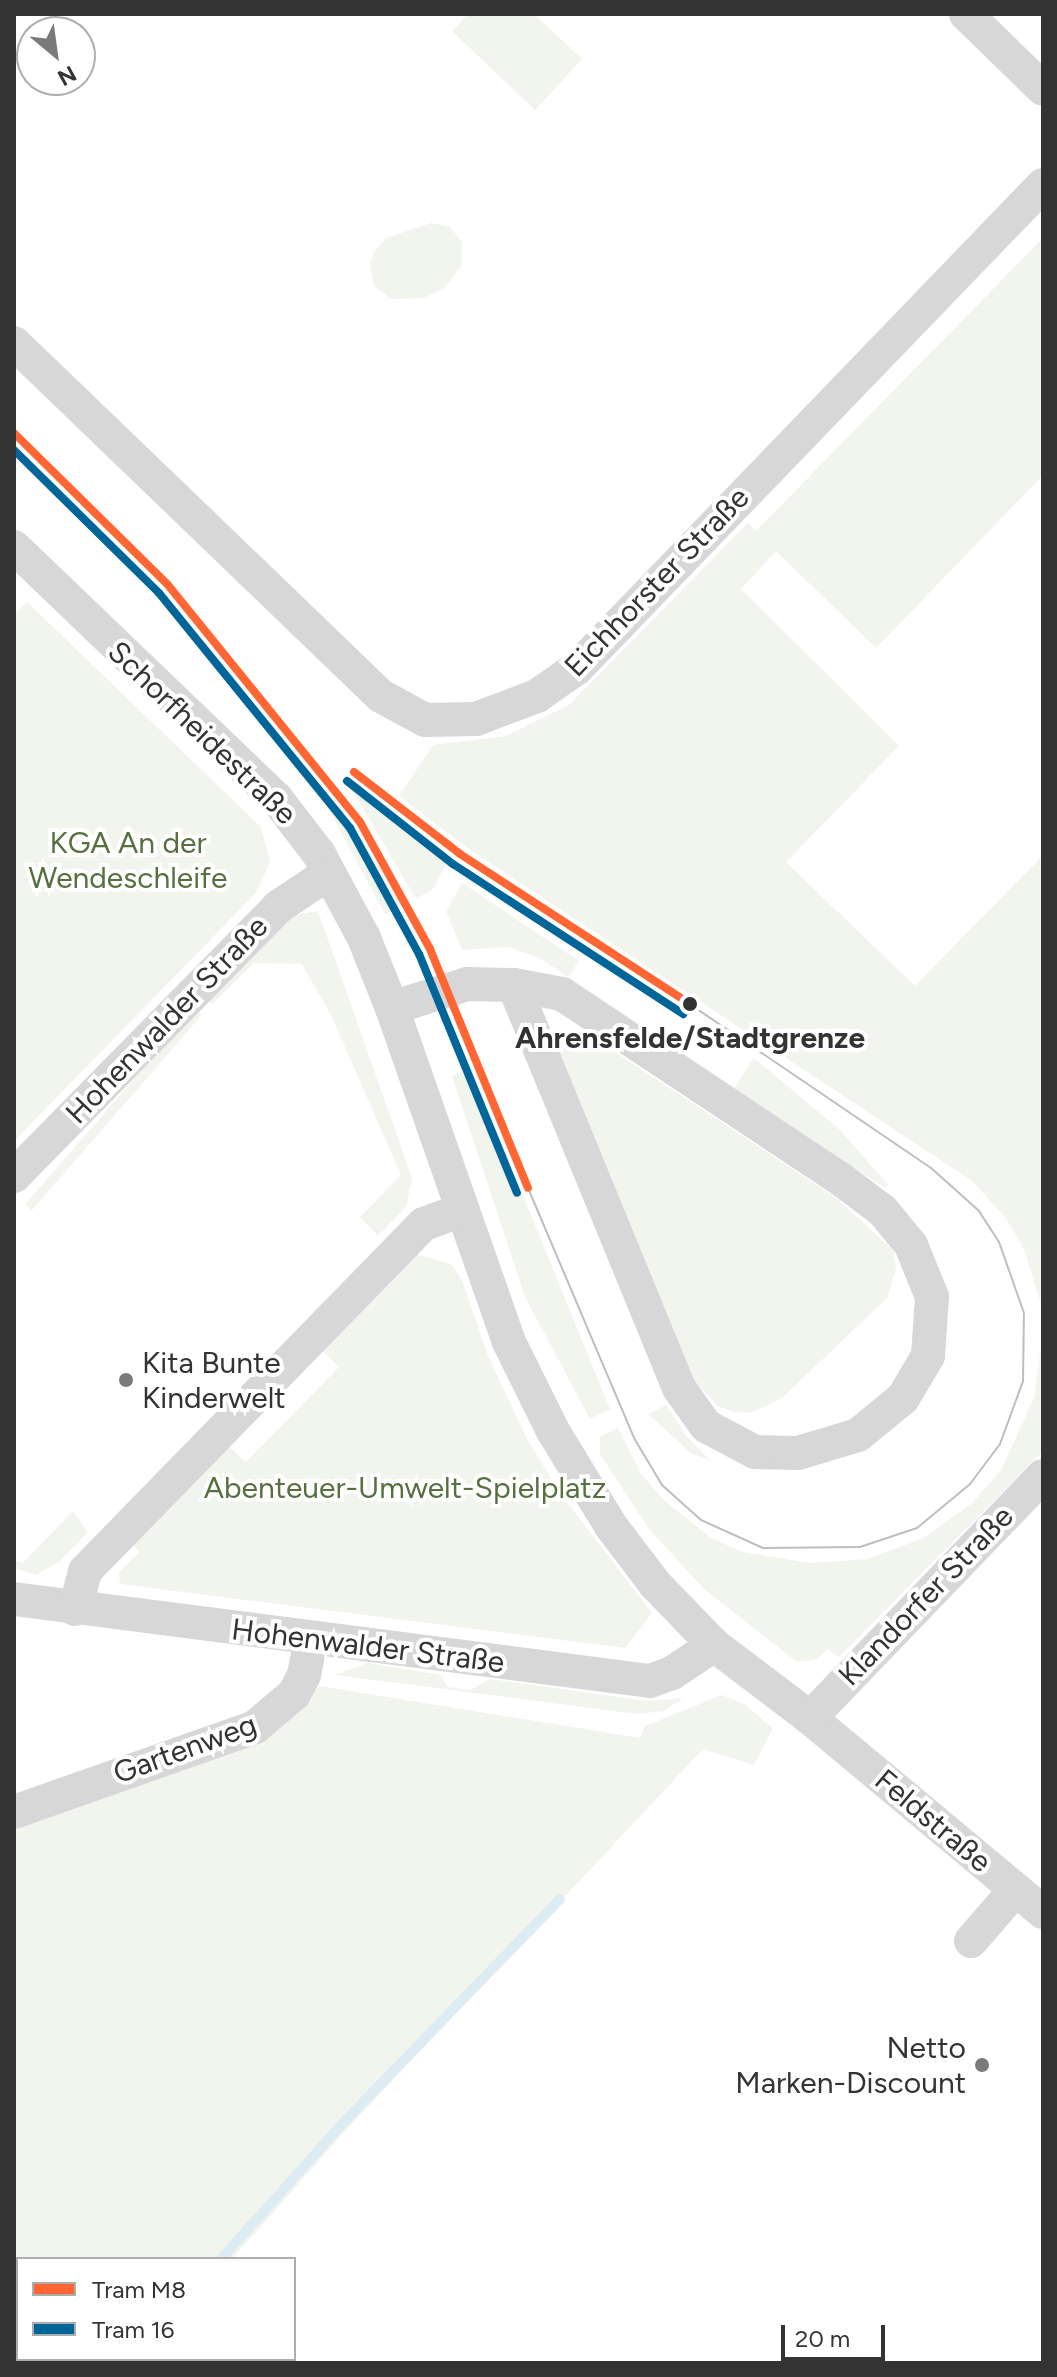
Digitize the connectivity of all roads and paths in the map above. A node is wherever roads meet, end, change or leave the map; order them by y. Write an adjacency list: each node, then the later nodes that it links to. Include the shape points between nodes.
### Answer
1 (966, 14): 2 (street)
2 (1043, 89)
3 (1043, 185): 4 (street, Eichhorster Straße, via 577,668 537,696 476,719 425,720 381,696)
4 (14, 343)
5 (14, 547): 6 (street, Schorfheidestraße, via 276,798)
6 (329, 873): 8 (street, Schorfheidestraße); 9 (street, Hohenwalder Straße, via 278,907)
7 (514, 985): 7 (street, via 679,1388 706,1426 755,1452 798,1453 858,1435 903,1398 928,1356 932,1297 911,1245 883,1211 562,994); 8 (street, via 467,984)
8 (392, 1008): 10 (street, Schorfheidestraße)
9 (14, 1176)
10 (462, 1210): 13 (street, via 424,1224 85,1571); 15 (street, Schorfheidestraße, via 509,1342 553,1431 611,1526 655,1584)
11 (1043, 1476): 16 (street, Klandorfer Straße)
12 (14, 1599): 13 (street, Hohenwalder Straße)
13 (75, 1609): 14 (street, Hohenwalder Straße)
14 (311, 1640): 15 (street, Hohenwalder Straße, via 650,1681); 17 (street, Gartenweg, via 294,1694 255,1727)
15 (714, 1645): 16 (street, Schorfheidestraße)
16 (817, 1723): 18 (street, Feldstraße)
17 (14, 1812)
18 (1015, 1890): 19 (street, Feldstraße); 20 (street)
19 (1043, 1912)
20 (971, 1941)

